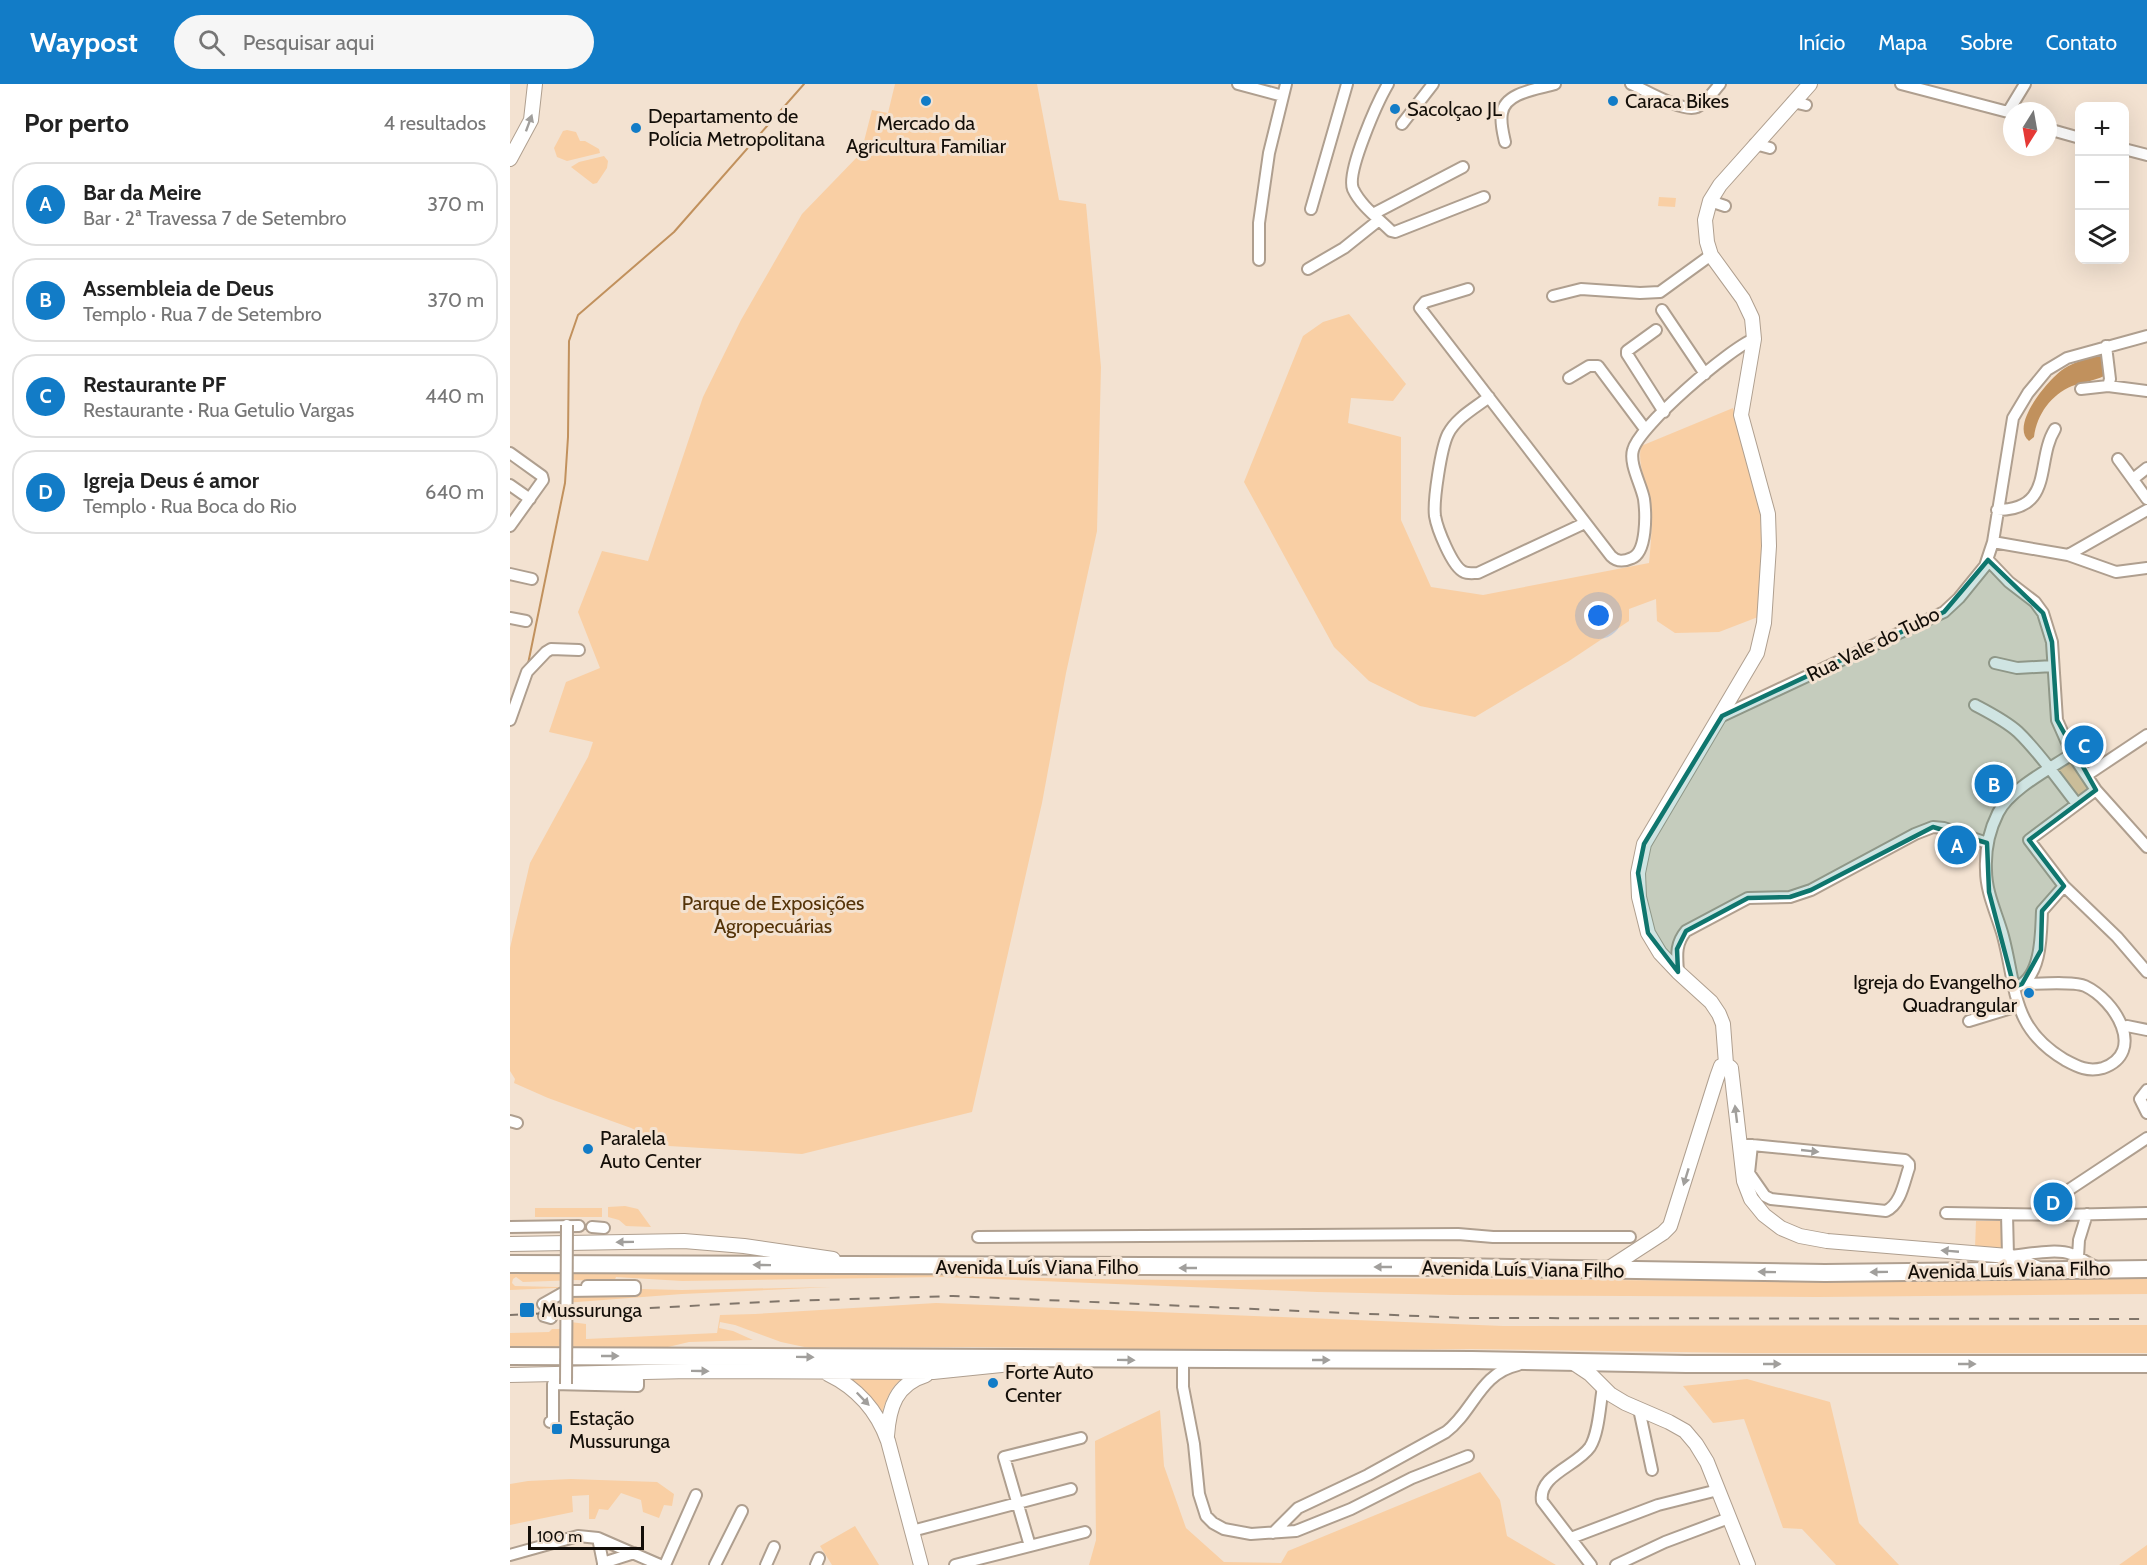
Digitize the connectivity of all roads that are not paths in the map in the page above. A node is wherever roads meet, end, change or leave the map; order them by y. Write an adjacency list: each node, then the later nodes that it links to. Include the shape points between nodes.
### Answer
1 (535, 84): 24 (main road, one-way to 1, via 531,120)
2 (1238, 84): 13 (street)
3 (1286, 84): 13 (street)
4 (1347, 84): 29 (street)
5 (1388, 84): 30 (street, via 1365,132 1352,182 1359,200)
6 (1433, 84): 16 (street)
7 (1555, 84): 19 (street, via 1505,103 1501,120)
8 (1631, 84): 9 (street, via 1679,106 1696,108)
9 (1720, 84)
10 (1810, 84): 20 (main road, via 1799,104)
11 (1901, 84): 15 (street)
12 (2025, 84): 14 (street)
13 (1283, 96): 32 (street, via 1258,223)
14 (2016, 102)
15 (2003, 111)
16 (1402, 124)
17 (2057, 132): 18 (street)
18 (2075, 137)
19 (1505, 142)
20 (1755, 144): 21 (street); 27 (main road)
21 (1770, 148)
22 (2129, 150): 23 (street)
23 (2147, 155)
24 (510, 159)
25 (1463, 167): 30 (street)
26 (1484, 197): 30 (street, via 1398,232 1390,231)
27 (1710, 201): 28 (street); 31 (main road, via 1703,232)
28 (1725, 206)
29 (1311, 209)
30 (1376, 217): 33 (street, via 1344,248)
31 (1711, 255): 35 (street, via 1660,292 1581,289); 39 (main road, via 1743,298 1752,318)
32 (1259, 260)
33 (1308, 269)
34 (1468, 289): 46 (street, via 1425,302 1420,309)
35 (1553, 296)
36 (1662, 310): 41 (street)
37 (1656, 330): 47 (street, via 1627,354)
38 (2147, 336): 40 (street, Rua Vale do Tubo)
39 (1754, 339): 41 (street); 73 (main road, via 1742,415 1768,514 1769,565 1761,642)
40 (2106, 346): 43 (street); 57 (street, Rua Vale do Tubo, via 2048,368 2018,407)
41 (1705, 374): 47 (street)
42 (1569, 378): 48 (street, via 1589,366 1598,366)
43 (2108, 386): 44 (street); 45 (street)
44 (2081, 389)
45 (2147, 392)
46 (1489, 397): 59 (street); 59 (street, via 1449,433 1437,484 1435,518 1461,571 1478,573)
47 (1664, 412): 48 (street)
48 (1645, 429): 59 (street, via 1632,454 1644,506 1641,551 1634,557 1615,560)
49 (2055, 429): 57 (street, via 2038,490 2024,504)
50 (510, 453): 55 (street, via 543,477)
51 (2118, 459): 53 (street)
52 (2147, 468): 53 (street)
53 (2133, 479): 56 (street)
54 (510, 485): 55 (street)
55 (530, 498): 60 (street)
56 (2147, 499)
57 (1997, 510): 61 (street, Rua Vale do Tubo)
58 (2147, 510): 62 (street)
59 (1585, 523)
60 (510, 526)
61 (1993, 542): 62 (street); 63 (street, Rua Vale do Tubo)
62 (2068, 555): 64 (street, via 2116,572)
63 (1988, 560): 71 (street, via 2043,613 2052,642); 73 (street, Rua Vale do Tubo, via 1944,612)
64 (2147, 568)
65 (510, 574): 66 (street)
66 (532, 579)
67 (510, 618): 68 (street)
68 (526, 621)
69 (579, 650): 74 (street, via 546,652 527,672)
70 (1995, 663): 71 (street, via 2017,668)
71 (2053, 666): 76 (street, via 2055,714)
72 (1975, 705): 77 (street, via 2017,731)
73 (1722, 716): 84 (main road, via 1644,844 1638,873 1650,939)
74 (510, 720)
75 (2147, 735): 78 (street)
76 (2072, 754): 77 (street); 78 (street)
77 (2050, 769): 80 (street); 81 (street, via 2007,800)
78 (2087, 775): 79 (street)
79 (2096, 790): 80 (street); 82 (street)
80 (2077, 804): 83 (street, via 2029,840)
81 (1987, 843): 84 (street, via 1933,827 1801,894 1748,898 1686,931 1677,949); 86 (street, via 1989,892)
82 (2147, 847)
83 (2064, 886): 85 (street); 86 (street, via 2042,911 2041,950 2029,977)
84 (1678, 972): 91 (main road, via 1712,1002 1719,1014)
85 (2147, 972)
86 (2018, 986): 87 (street); 89 (street, via 2084,985 2109,1004)
87 (2018, 1006): 88 (street); 89 (street, via 2026,1025 2044,1045 2086,1070 2109,1066 2123,1056 2130,1045)
88 (1969, 1021)
89 (2127, 1026): 90 (street)
90 (2147, 1030)
91 (1726, 1064): 95 (main road, one-way to 91, via 1731,1068); 109 (main road, one-way to 109, via 1717,1077 1670,1226)
92 (2147, 1090): 93 (street, via 2140,1099)
93 (2147, 1113)
94 (2147, 1138): 100 (street, via 2064,1193)
95 (1746, 1145): 95 (street, one-way to 95, via 1905,1160 1909,1168 1901,1193 1886,1211 1771,1199 1749,1173); 110 (main road, one-way to 95, via 1827,1241 1790,1233 1772,1222 1751,1199 1744,1181)
96 (1946, 1213): 98 (street)
97 (2147, 1213): 99 (street)
98 (2007, 1214): 100 (street); 110 (street)
99 (2087, 1214): 100 (street); 111 (street)
100 (2061, 1215)
101 (510, 1222): 102 (street)
102 (564, 1223): 103 (street); 104 (street); 119 (street, bridge)
103 (579, 1226)
104 (510, 1227)
105 (592, 1227): 106 (street)
106 (604, 1228)
107 (978, 1237): 109 (street, via 1458,1234 1626,1238)
108 (510, 1244): 113 (main road, Avenida Luís Viana Filho, one-way to 108, via 684,1241)
109 (1641, 1247): 116 (main road)
110 (2008, 1256): 111 (street, via 2064,1252); 117 (main road)
111 (2078, 1257): 114 (street)
112 (510, 1264): 113 (highway, Avenida Luís Viana Filho, one-way to 112)
113 (898, 1266): 116 (highway, Avenida Luís Viana Filho, one-way to 113)
114 (2104, 1269): 115 (highway, Avenida Luís Viana Filho); 117 (highway, Avenida Luís Viana Filho)
115 (2147, 1269)
116 (1606, 1270): 117 (highway, Avenida Luís Viana Filho, one-way to 116)
117 (2039, 1270)
118 (618, 1288): 119 (street, via 586,1286 635,1286 635,1290)
119 (566, 1291): 120 (street); 133 (street, bridge, via 555,1319)
120 (543, 1304)
121 (510, 1356): 122 (highway, one-way to 122)
122 (1065, 1359): 123 (highway, one-way to 123); 129 (main road)
123 (1183, 1360): 124 (highway, one-way to 124); 150 (street, via 1183,1387 1199,1494 1206,1516 1213,1523 1243,1533)
124 (1472, 1360): 125 (highway); 134 (street, via 1483,1372)
125 (1539, 1361): 126 (highway); 134 (street, via 1507,1369)
126 (1572, 1362): 127 (highway); 135 (main road)
127 (1621, 1363): 128 (highway, one-way to 128); 135 (main road, via 1607,1375)
128 (2147, 1364)
129 (933, 1372): 130 (main road); 138 (main road, via 907,1383 899,1392 888,1418)
130 (826, 1373): 131 (main road, one-way to 130); 138 (main road, one-way to 138, via 861,1397 873,1410)
131 (510, 1375)
132 (634, 1383): 133 (street, via 594,1379 638,1380 638,1386)
133 (566, 1384): 137 (street, via 553,1384 554,1422)
134 (1482, 1386): 150 (street, via 1446,1432 1298,1508)
135 (1603, 1387): 136 (main road); 152 (street, via 1592,1444 1542,1488 1542,1501)
136 (1639, 1409): 141 (street); 143 (main road, via 1685,1431 1707,1462)
137 (550, 1422)
138 (887, 1438): 148 (main road)
139 (1081, 1438): 145 (street, via 1004,1457)
140 (1468, 1456): 150 (street, via 1296,1531)
141 (1652, 1470)
142 (1071, 1489): 145 (street)
143 (1718, 1490): 147 (main road); 152 (street, via 1647,1508)
144 (696, 1495): 159 (street)
145 (1017, 1503): 148 (street); 153 (street)
146 (742, 1511): 160 (street)
147 (1729, 1518): 165 (street); 166 (main road)
148 (912, 1531): 162 (main road)
149 (1085, 1532): 153 (street)
150 (1273, 1533)
151 (598, 1538): 155 (street); 156 (street, via 578,1536); 157 (street)
152 (1571, 1538): 164 (street)
153 (1030, 1546): 163 (street)
154 (774, 1547): 161 (street)
155 (634, 1553): 157 (street); 158 (street)
156 (510, 1555)
157 (603, 1564)
158 (660, 1565)
159 (665, 1565)
160 (715, 1565)
161 (766, 1565)
162 (921, 1565)
163 (956, 1565)
164 (1591, 1565)
165 (1616, 1565)
166 (1748, 1565)

